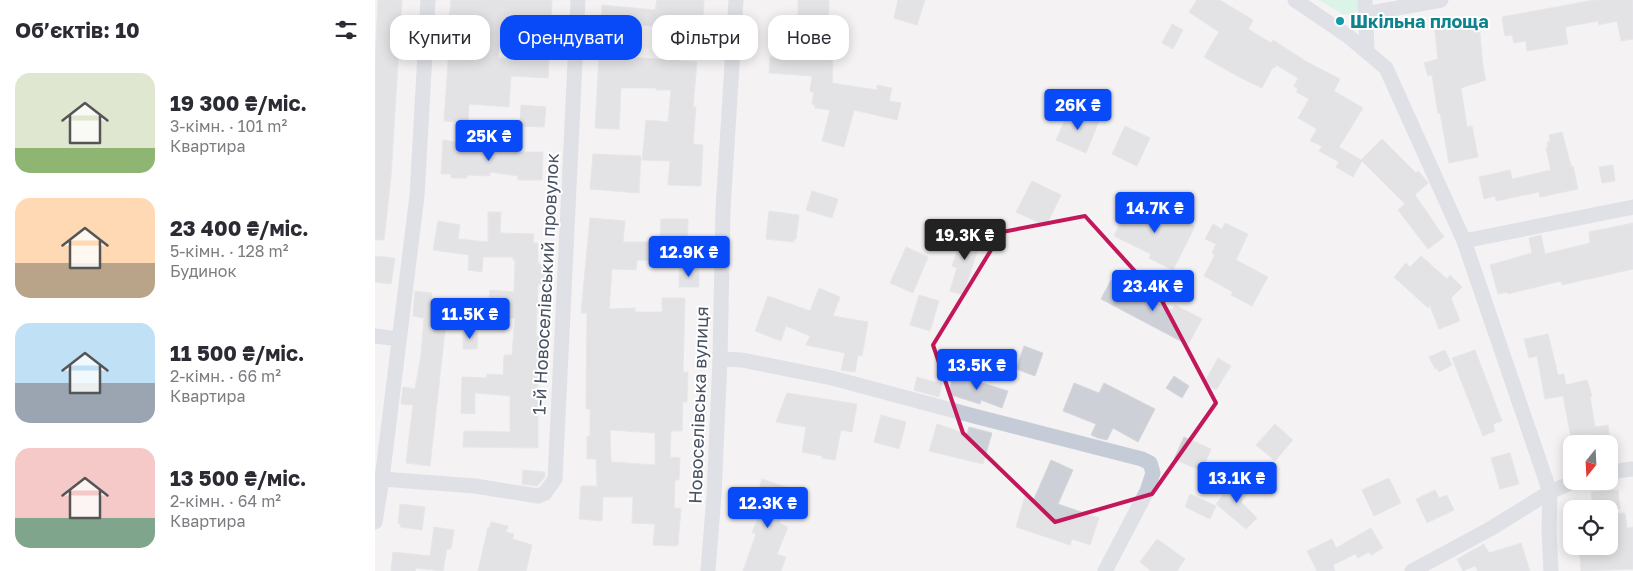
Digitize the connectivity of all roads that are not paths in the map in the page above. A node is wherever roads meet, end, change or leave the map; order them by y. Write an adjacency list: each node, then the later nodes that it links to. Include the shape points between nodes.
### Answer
1 (428, 0): 11 (street, via 417,196)
2 (578, 0): 15 (street, 1-й Новоселівський провулок, via 555,479 545,493 538,496 475,486)
3 (736, 0): 12 (street, Новоселівська вулиця, via 723,209)
4 (1295, 0): 7 (street)
5 (1441, 0): 6 (street)
6 (1365, 7): 7 (street)
7 (1367, 51): 9 (street, via 1386,68)
8 (1633, 207): 9 (street)
9 (1464, 241): 17 (street)
10 (375, 336): 11 (street)
11 (399, 339): 15 (street)
12 (720, 359): 19 (street, Новоселівська вулиця); 20 (street, via 742,360 832,378 1149,462 1153,473 1147,491)
13 (1633, 469): 14 (street)
14 (1618, 471)
15 (383, 479): 18 (street)
16 (1563, 486): 17 (street)
17 (1550, 492): 21 (street); 22 (street)
18 (375, 522)
19 (708, 571)
20 (1105, 571)
21 (1412, 571)
22 (1551, 571)

